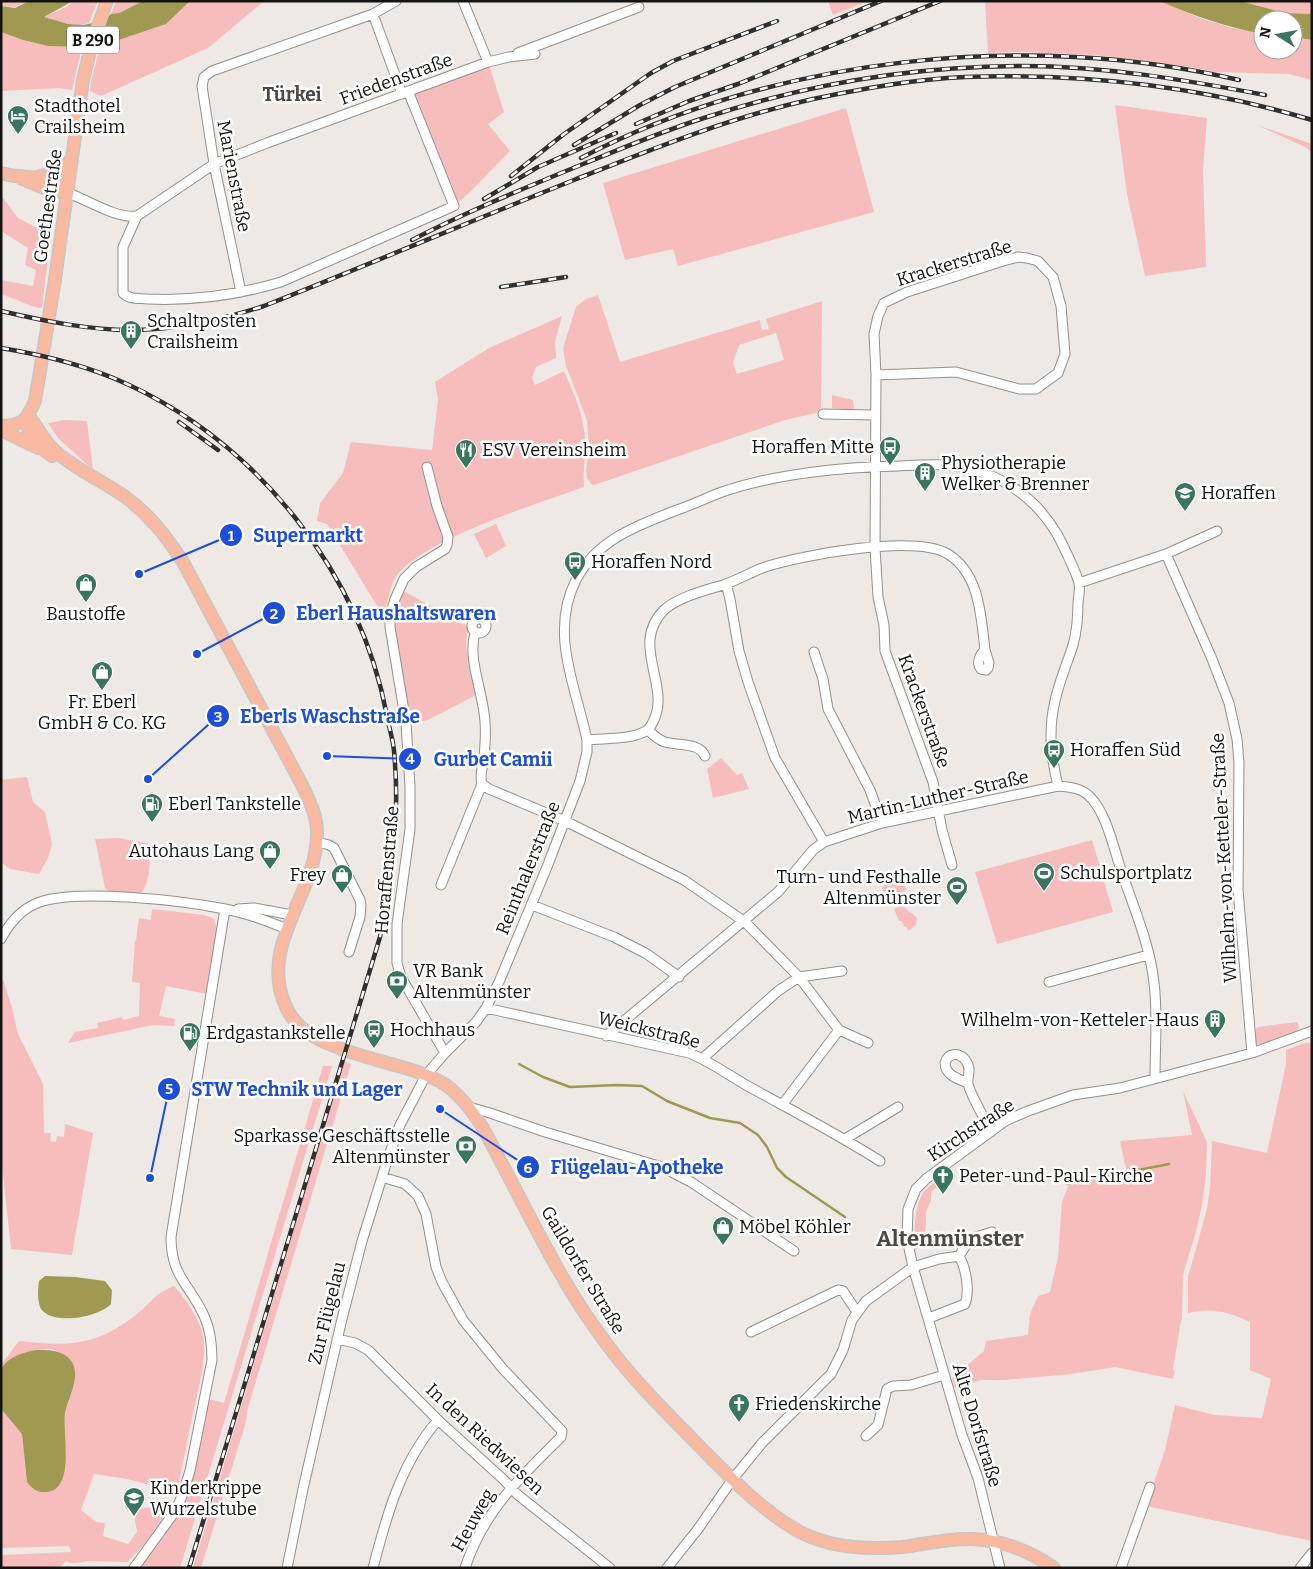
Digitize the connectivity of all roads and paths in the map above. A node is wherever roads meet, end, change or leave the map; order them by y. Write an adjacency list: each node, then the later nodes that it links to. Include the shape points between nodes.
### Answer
1 (107, 1): 10 (main road, Goethestraße / B 290, via 83,80)
2 (396, 1): 5 (street)
3 (463, 1): 8 (street)
4 (639, 7): 7 (street, Friedenstraße)
5 (373, 14): 9 (street); 11 (street, Marienstraße, via 212,71 204,77 202,86)
6 (535, 54): 7 (street, Friedenstraße)
7 (509, 57): 8 (street, Friedenstraße)
8 (488, 62): 9 (street, Friedenstraße)
9 (405, 92): 11 (street, Friedenstraße); 17 (street, via 454,206 281,282)
10 (71, 160): 14 (main road, via 60,170); 15 (main road, Goethestraße)
11 (214, 164): 16 (street, Friedenstraße); 17 (street, Marienstraße)
12 (1, 172): 13 (main road)
13 (16, 176): 14 (main road); 15 (main road, via 54,192)
14 (38, 177): 15 (main road, via 58,183)
15 (68, 193): 16 (street, via 117,214); 20 (main road, Goethestraße, via 38,386)
16 (137, 216): 17 (street, via 123,247 122,290 126,296 176,300)
17 (241, 292)
18 (876, 375): 18 (street, Krackerstraße, via 956,372 1020,389 1036,389 1058,373 1065,354 1061,306 1052,277 1038,261 1018,257 907,292 884,303 874,334); 21 (street, Krackerstraße)
19 (823, 414): 21 (street)
20 (28, 415): 22 (main road); 23 (main road, via 17,424); 24 (main road, Gaildorfer Straße, via 28,430 36,444); 27 (main road, Gaildorfer Straße, via 54,450)
21 (875, 416): 25 (street, Krackerstraße)
22 (1, 419)
23 (1, 428): 24 (main road, Gaildorfer Straße)
24 (46, 452): 27 (main road, Gaildorfer Straße, via 72,469)
25 (874, 466): 29 (street, Krackerstraße); 31 (street, Reinthalerstraße, via 965,468 1012,486 1048,520); 37 (street, Reinthalerstraße, via 818,472 722,492 627,531 595,554 575,581 564,630 564,649)
26 (427, 467): 65 (street, Horaffenstraße, via 447,534 447,544 445,549 410,572 390,616 391,641 406,724 410,787 410,829 396,948 401,977)
27 (114, 489): 44 (main road, Gaildorfer Straße, via 154,522 183,562 302,784 316,819)
28 (1217, 531): 30 (street)
29 (875, 548): 32 (street, via 802,558 765,567); 34 (street, via 889,545 922,547 942,551 954,559 974,588); 41 (street, Krackerstraße, via 885,651 933,782)
30 (1166, 554): 31 (street); 66 (street, Wilhelm-von-Ketteler-Straße, via 1219,676 1237,739 1238,890)
31 (1079, 583): 40 (street, Reinthalerstraße, via 1077,627 1055,698 1051,724 1051,754)
32 (726, 584): 36 (street, via 686,597 667,608 657,619 650,651 659,693 658,706); 45 (street, via 739,651 775,758)
33 (475, 632): 39 (street, via 472,643 485,722)
34 (985, 650)
35 (814, 652): 43 (street, via 828,709 866,783)
36 (648, 730): 37 (street, via 636,735); 38 (street, via 664,742 696,748)
37 (587, 740): 42 (street, Reinthalerstraße, via 584,767)
38 (706, 756)
39 (482, 784): 42 (street, via 489,790); 47 (street)
40 (1058, 786): 41 (street, Martin-Luther-Straße); 55 (street, Martin-Luther-Straße, via 1078,789 1096,804)
41 (939, 812): 43 (street, Martin-Luther-Straße); 46 (street, Krackerstraße)
42 (565, 821): 48 (street, Reinthalerstraße); 51 (street, via 684,880)
43 (882, 823): 45 (street, Martin-Luther-Straße)
44 (317, 842): 50 (main road, Gaildorfer Straße, via 310,871); 54 (street, via 334,848 360,900 360,917)
45 (824, 842): 51 (street, Martin-Luther-Straße)
46 (952, 866)
47 (441, 885)
48 (532, 905): 57 (street, via 614,937 647,954); 60 (street, Reinthalerstraße)
49 (225, 909): 50 (street, via 254,908); 52 (street, via 262,918); 53 (street, via 102,896 56,897 26,909); 94 (street, via 171,1237 174,1265 200,1307 210,1332 212,1360 182,1496 176,1510)
50 (292, 915): 52 (main road, Gaildorfer Straße)
51 (745, 922): 57 (street, Martin-Luther-Straße); 58 (street)
52 (287, 929): 68 (main road, Gaildorfer Straße, via 280,954 278,987 287,1012 296,1023 317,1038 340,1048)
53 (1, 939)
54 (349, 952)
55 (1148, 955): 59 (street); 69 (street, Martin-Luther-Straße, via 1156,1004)
56 (842, 971): 58 (street)
57 (678, 977): 63 (street, Martin-Luther-Straße)
58 (799, 977): 61 (street); 67 (street, via 778,991)
59 (1049, 982)
60 (486, 1008): 63 (street, Weickstraße); 65 (street, Reinthalerstraße)
61 (839, 1030): 64 (street); 71 (street)
62 (1312, 1031): 66 (street, Kirchstraße)
63 (606, 1036): 67 (street, Weickstraße)
64 (868, 1043)
65 (445, 1053): 68 (street, Reinthalerstraße)
66 (1252, 1053): 69 (street, Kirchstraße)
67 (702, 1059): 71 (street, Weickstraße)
68 (426, 1075): 72 (main road, Gaildorfer Straße, via 443,1082); 77 (street, Zur Flügelau, via 400,1126)
69 (1155, 1078): 74 (street, Kirchstraße, via 1120,1088 1073,1095 1028,1111)
70 (968, 1083): 74 (street)
71 (782, 1104): 75 (street, Weickstraße)
72 (469, 1107): 79 (street, via 662,1167 691,1182); 89 (main road, Gaildorfer Straße, via 580,1307 614,1354)
73 (898, 1107): 75 (street)
74 (991, 1132): 81 (street, Kirchstraße, via 926,1178 916,1189 908,1209 907,1239)
75 (845, 1139): 76 (street, Weickstraße)
76 (880, 1161)
77 (382, 1177): 85 (street, Zur Flügelau); 91 (street, Heuweg, via 404,1184 418,1196 426,1214 436,1267 462,1320 561,1428 561,1436)
78 (992, 1232): 80 (street, via 970,1239)
79 (794, 1251)
80 (959, 1256): 81 (street); 83 (street, via 968,1297 966,1304)
81 (913, 1267): 82 (street, via 866,1301); 83 (street, Alte Dorfstraße)
82 (857, 1312): 84 (street, via 843,1291 838,1290); 89 (street, via 831,1374 762,1443)
83 (929, 1318): 86 (street, Alte Dorfstraße)
84 (750, 1332)
85 (337, 1339): 87 (street, In den Riedwiesen, via 368,1350); 95 (street, Zur Flügelau)
86 (944, 1375): 88 (street, via 887,1389 878,1425); 92 (street, Alte Dorfstraße, via 978,1478)
87 (438, 1420): 91 (street, In den Riedwiesen); 96 (street, via 413,1453 404,1473)
88 (866, 1436)
89 (732, 1480): 92 (main road, Gaildorfer Straße, via 766,1510 802,1534 823,1541 871,1548 952,1539); 99 (street)
90 (1150, 1487): 102 (street)
91 (510, 1488): 97 (street, Heuweg, via 484,1524); 98 (street, In den Riedwiesen)
92 (994, 1542): 100 (street, Alte Dorfstraße); 101 (main road, Gaildorfer Straße, via 1028,1552)
93 (1312, 1553): 103 (street)
94 (134, 1568)
95 (287, 1568)
96 (373, 1568)
97 (465, 1568)
98 (610, 1568)
99 (667, 1568)
100 (1000, 1568)
101 (1054, 1568)
102 (1121, 1568)
103 (1300, 1568)

